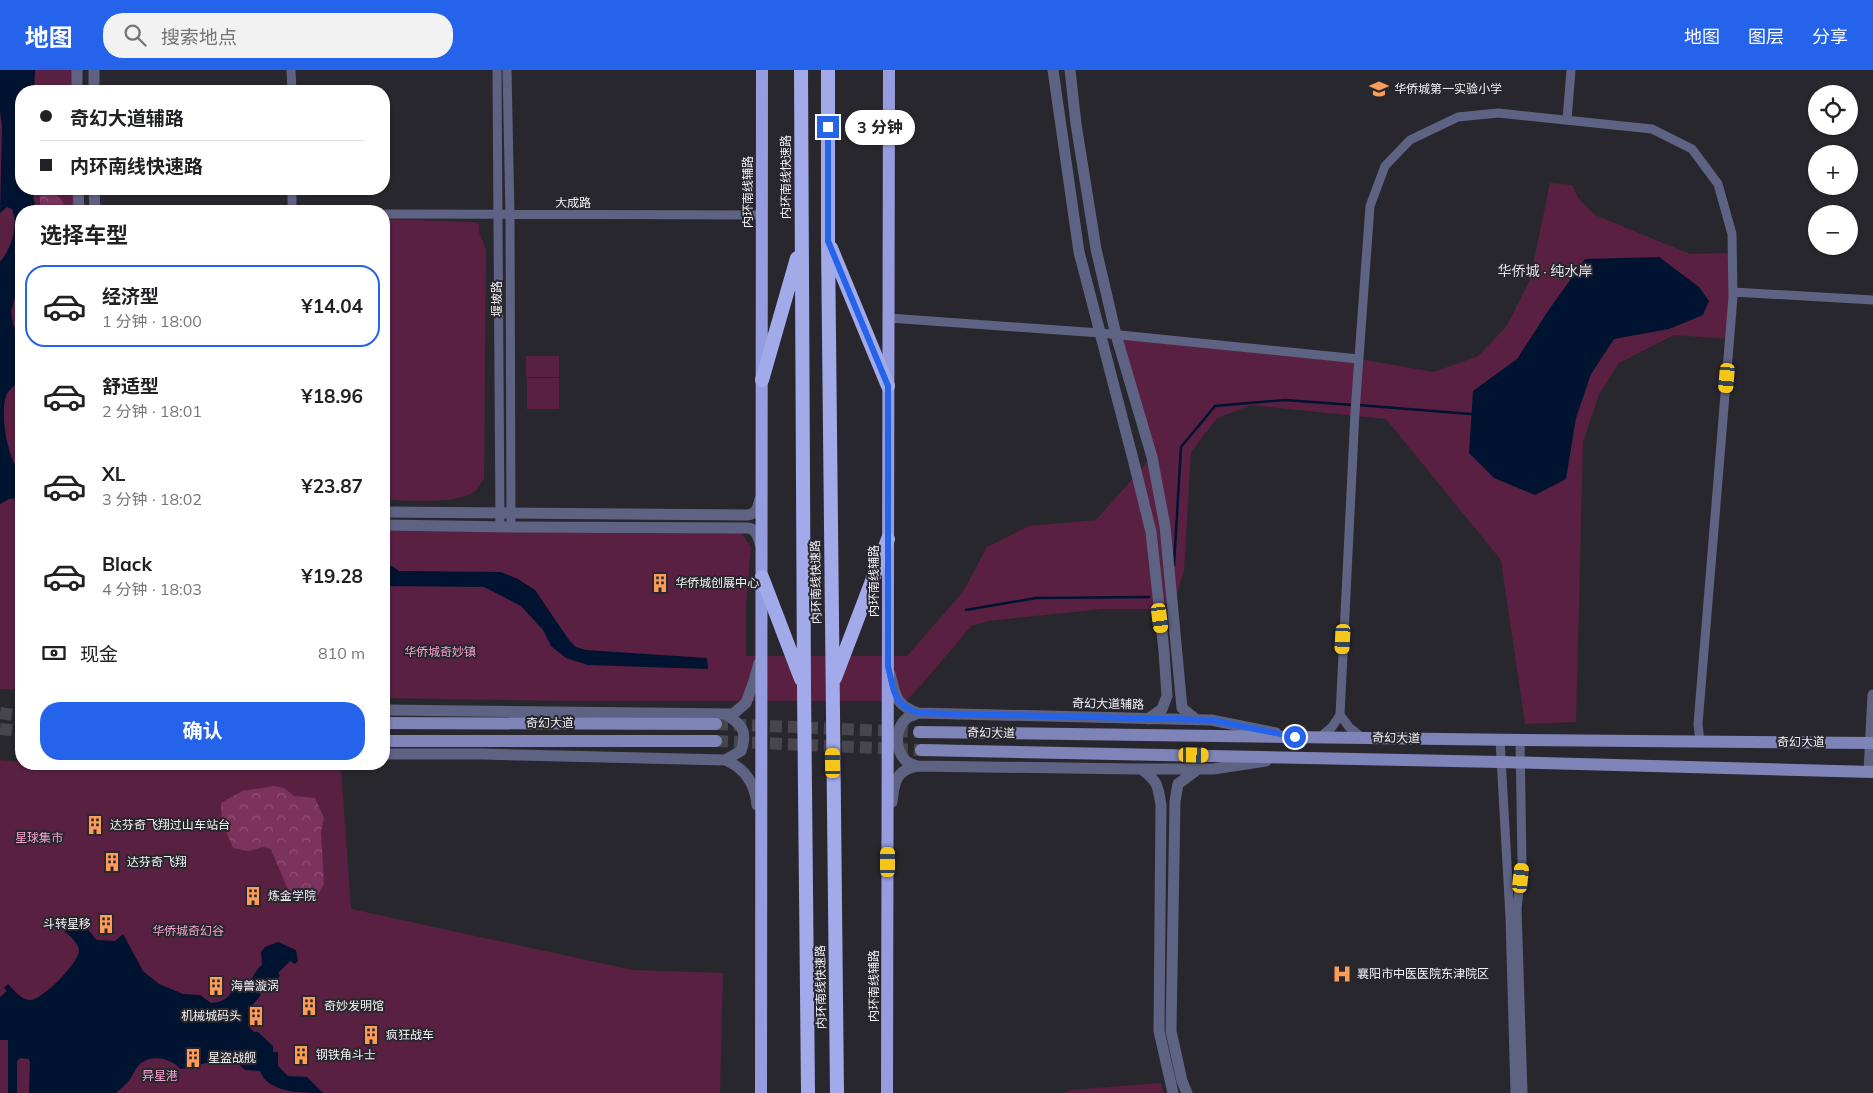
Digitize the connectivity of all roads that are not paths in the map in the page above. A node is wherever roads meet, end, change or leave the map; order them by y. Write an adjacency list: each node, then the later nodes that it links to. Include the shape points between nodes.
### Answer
1 (77, 70): 13 (street)
2 (94, 70): 14 (street)
3 (292, 70): 15 (street)
4 (497, 70): 20 (street, 堰坡路)
5 (507, 70): 18 (street, 堰坡路)
6 (762, 70): 19 (main road, 内环南线辅路)
7 (801, 70): 22 (highway, 内环南线快速路)
8 (828, 70): 21 (highway, 内环南线快速路)
9 (889, 70): 25 (main road, 内环南线辅路)
10 (1053, 70): 26 (street, via 1079,252)
11 (1070, 70): 27 (street, via 1096,249)
12 (1570, 70): 16 (street)
13 (78, 85)
14 (94, 85)
15 (292, 85)
16 (1568, 120): 23 (street, via 1652,129 1692,148 1718,184 1732,234); 28 (street, via 1498,113 1458,117 1410,140 1386,166 1370,206)
17 (390, 214): 20 (street, 大成路)
18 (510, 215): 19 (street, 大成路); 20 (street, 大成路); 33 (street, 堰坡路)
19 (762, 215): 29 (main road, 内环南线辅路)
20 (499, 216): 33 (street, 堰坡路)
21 (828, 241): 30 (highway); 41 (highway, 内环南线快速路)
22 (801, 242): 29 (highway); 42 (highway, 内环南线快速路)
23 (1733, 292): 24 (street); 63 (street, via 1698,724)
24 (1873, 300)
25 (889, 318): 26 (street); 30 (main road, 内环南线辅路)
26 (1100, 333): 27 (street); 49 (street, via 1151,532 1166,696 1162,709)
27 (1116, 335): 28 (street); 50 (street, via 1152,457 1165,526 1182,708)
28 (1359, 359): 48 (street)
29 (762, 380): 31 (main road, 内环南线辅路)
30 (888, 386): 36 (main road, 内环南线辅路)
31 (762, 495): 33 (street, via 756,512 752,514); 37 (main road, 内环南线辅路)
32 (390, 512): 33 (street)
33 (505, 513): 35 (street, 堰坡路)
34 (390, 525): 35 (street)
35 (505, 527): 37 (street, via 748,528 756,533)
36 (888, 539): 40 (main road, 内环南线辅路); 41 (highway)
37 (762, 547): 38 (main road, 内环南线辅路)
38 (762, 577): 39 (main road, 内环南线辅路); 42 (highway)
39 (762, 649): 47 (street, via 746,703 733,714); 77 (main road, 内环南线辅路)
40 (888, 666): 46 (street, 奇幻大道辅路, via 897,701); 76 (main road, 内环南线辅路)
41 (832, 686): 80 (highway, 内环南线快速路)
42 (804, 687): 79 (highway, 内环南线快速路)
43 (1873, 695): 64 (street)
44 (390, 710): 45 (street)
45 (450, 710): 47 (street); 52 (street)
46 (918, 713): 49 (street, 奇幻大道辅路); 72 (street, via 907,718 897,739 899,751 907,762)
47 (725, 714): 69 (street, via 738,721 745,741 741,751)
48 (1340, 715): 56 (street); 57 (street)
49 (1148, 719): 50 (street, 奇幻大道辅路)
50 (1197, 720): 55 (street, 奇幻大道辅路)
51 (390, 723): 52 (main road, 奇幻大道)
52 (482, 723): 53 (main road, 奇幻大道)
53 (716, 724)
54 (919, 732): 55 (main road, 奇幻大道)
55 (1295, 737): 57 (main road, 奇幻大道)
56 (1361, 737): 57 (main road, 奇幻大道); 58 (main road, 奇幻大道)
57 (1319, 738)
58 (1500, 740): 59 (main road, 奇幻大道); 70 (street)
59 (1520, 740): 63 (main road, 奇幻大道); 71 (street)
60 (390, 741): 61 (main road, 奇幻大道)
61 (479, 741): 62 (main road, 奇幻大道); 67 (street)
62 (716, 741)
63 (1700, 742): 64 (main road, 奇幻大道)
64 (1871, 743): 75 (street)
65 (921, 750): 68 (main road, 奇幻大道)
66 (390, 754): 67 (street)
67 (450, 754): 69 (street)
68 (1291, 757): 70 (main road, 奇幻大道); 74 (street)
69 (725, 760): 77 (street, via 747,775 756,794)
70 (1501, 762): 71 (main road, 奇幻大道); 84 (street)
71 (1519, 763): 75 (main road, 奇幻大道); 85 (street, via 1522,862 1517,909)
72 (917, 766): 73 (street); 76 (street, via 901,773 895,782)
73 (1141, 769): 74 (street); 82 (street, via 1154,778 1161,805 1159,1031)
74 (1198, 769): 83 (street, via 1178,784 1175,801 1171,1031)
75 (1871, 772)
76 (888, 829): 81 (main road, 内环南线辅路)
77 (762, 842): 78 (main road, 内环南线辅路)
78 (762, 1093)
79 (808, 1093)
80 (837, 1093)
81 (887, 1093)
82 (1173, 1093)
83 (1187, 1093)
84 (1515, 1093)
85 (1523, 1093)

